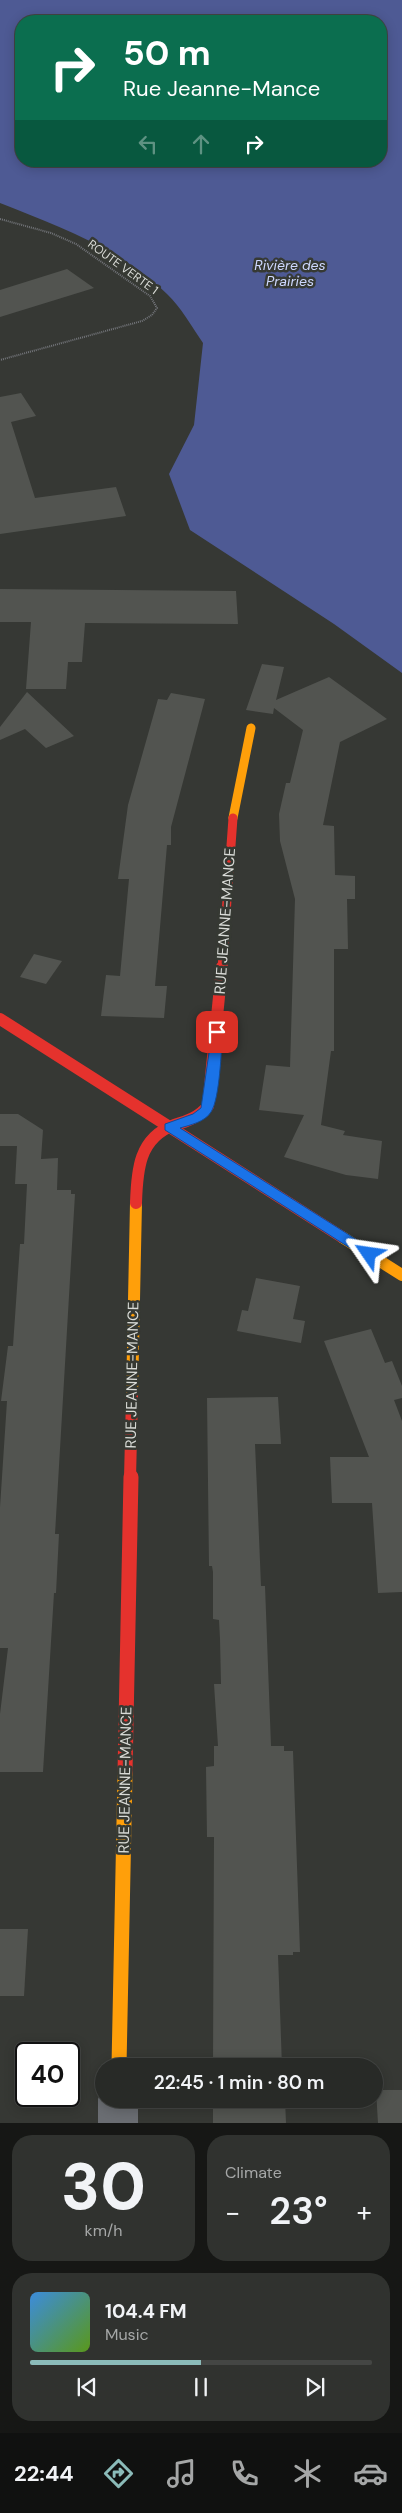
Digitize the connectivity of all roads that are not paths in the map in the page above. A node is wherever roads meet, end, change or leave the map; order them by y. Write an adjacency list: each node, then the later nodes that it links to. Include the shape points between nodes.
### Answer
1 (251, 728): 3 (street, RUE JEANNE-MANCE, via 234,810 218,1023 208,1106 203,1114)
2 (0, 1019): 3 (street)
3 (169, 1127): 4 (street); 5 (street, RUE JEANNE-MANCE, via 148,1140 140,1150 137,1166)
4 (402, 1275)
5 (119, 2058)
6 (118, 2108): 7 (street)
7 (118, 2123)

